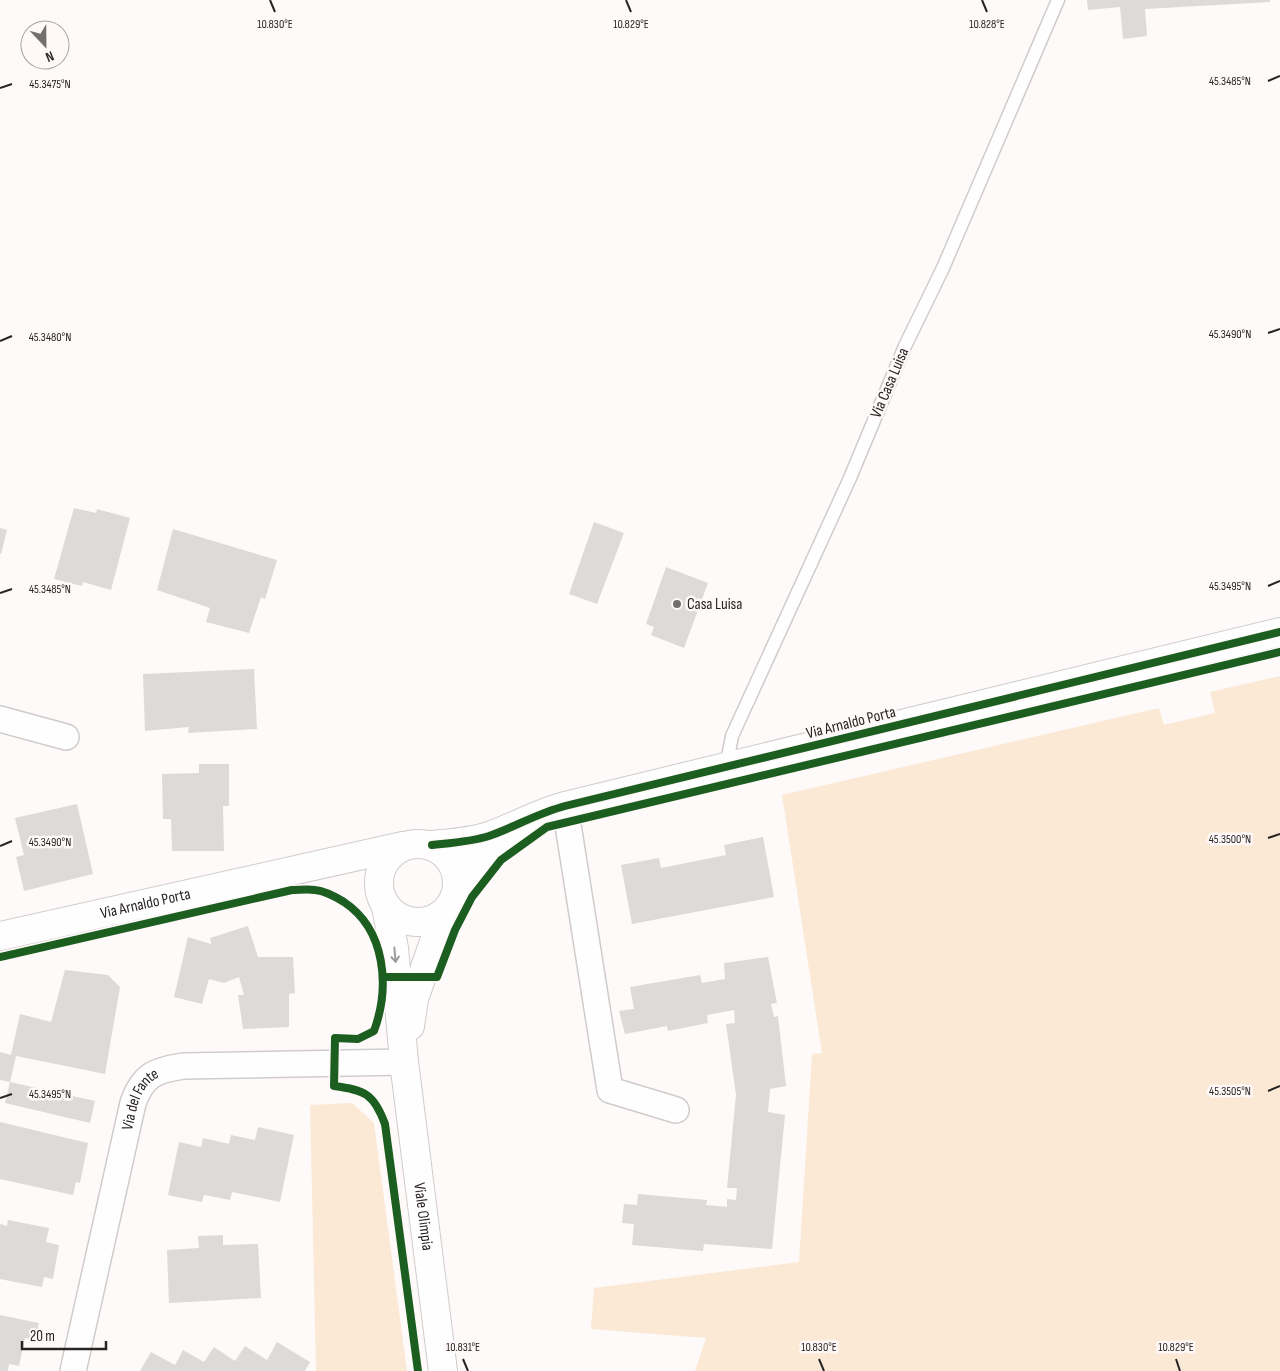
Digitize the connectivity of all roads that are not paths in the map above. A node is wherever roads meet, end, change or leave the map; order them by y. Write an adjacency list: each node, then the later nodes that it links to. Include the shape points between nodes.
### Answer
1 (1058, 0): 5 (lane, Via Casa Luisa, via 905,346 843,496 732,736)
2 (1280, 632): 5 (main road, Via Arnaldo Porta)
3 (0, 720): 4 (street)
4 (66, 737)
5 (726, 768): 6 (main road, Via Arnaldo Porta)
6 (554, 809): 7 (main road, Via Arnaldo Porta, via 489,836); 11 (main road, Viale Olimpia, via 501,841 477,862); 14 (street, via 610,1090)
7 (432, 845): 8 (main road); 11 (main road, via 442,851 453,865 458,882)
8 (403, 846): 9 (main road, Via Arnaldo Porta); 10 (main road, via 389,857 380,872)
9 (290, 870): 10 (main road, Via Arnaldo Porta, via 338,871 365,877); 12 (main road, Via Arnaldo Porta)
10 (383, 901): 11 (main road, via 396,916 420,923 433,920); 13 (main road, Viale Olimpia, one-way to 13, via 394,948)
11 (450, 903): 13 (main road, Viale Olimpia, via 414,999)
12 (0, 936)
13 (404, 1062): 15 (street, Via del Fante, via 184,1066 149,1076 139,1089 134,1104); 16 (main road, Viale Olimpia)
14 (676, 1110)
15 (73, 1371)
16 (443, 1371)

